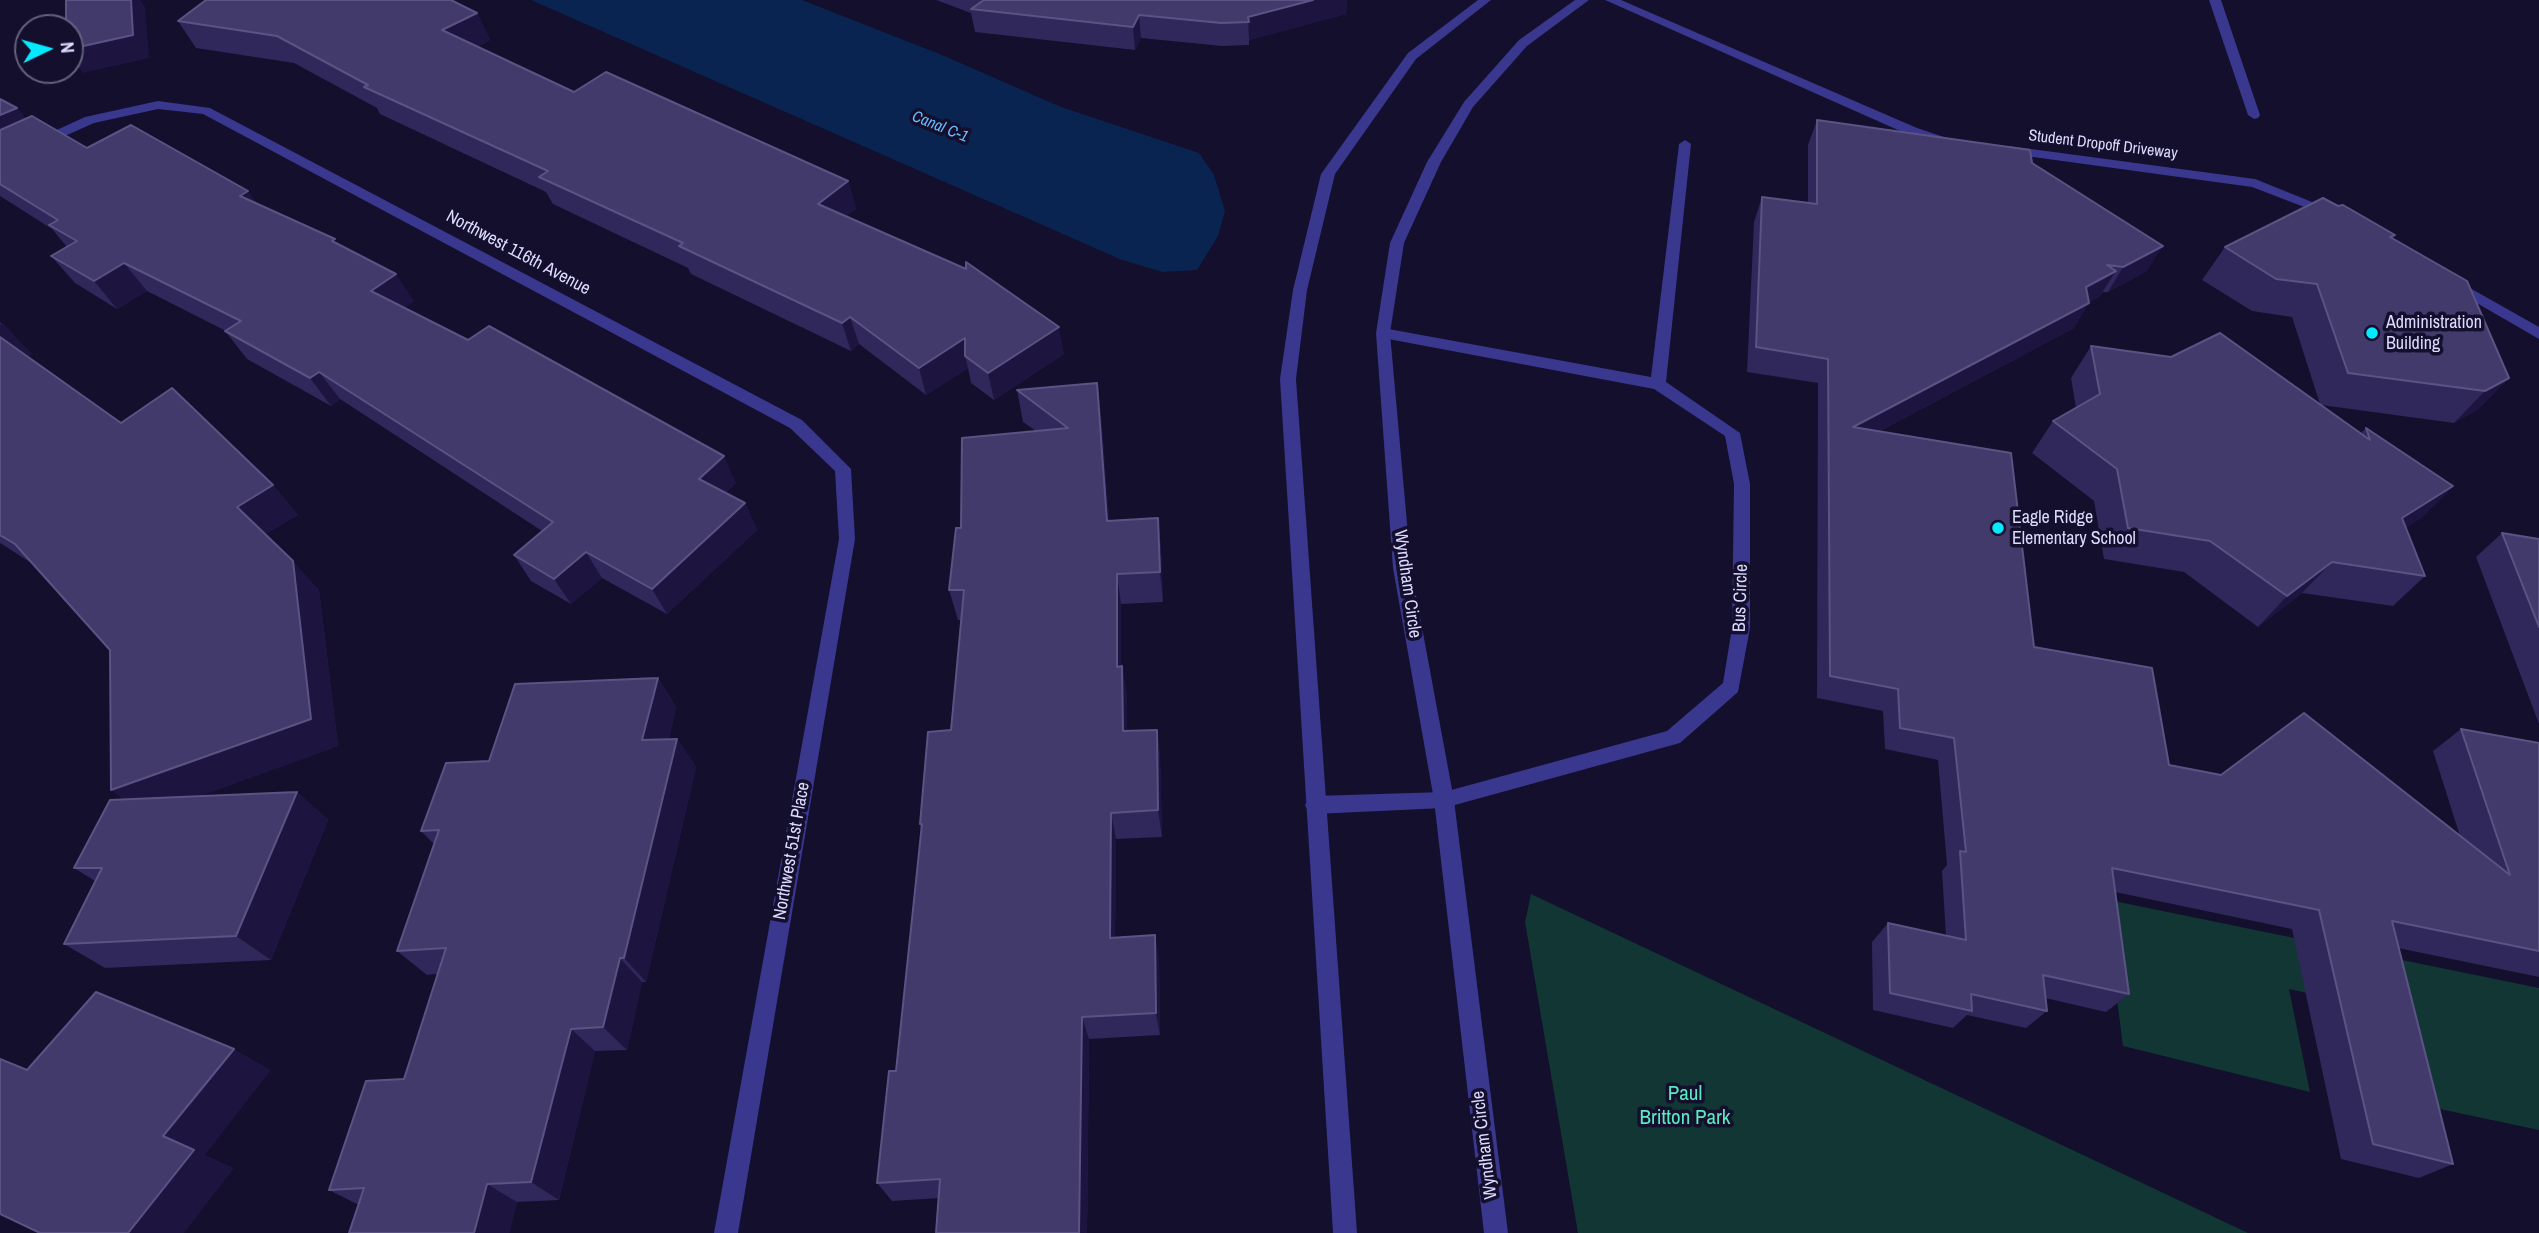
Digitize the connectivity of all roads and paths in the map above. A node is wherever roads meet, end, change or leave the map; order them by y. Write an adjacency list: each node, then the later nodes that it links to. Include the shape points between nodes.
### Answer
1 (1485, 0): 17 (street, via 1412,56 1328,174 1300,290 1288,379)
2 (1583, 0): 12 (street, Wyndham Circle, via 1523,43 1468,105 1454,128 1397,243)
3 (1611, 0): 7 (street, via 1912,131)
4 (2215, 0): 5 (street)
5 (2254, 115)
6 (1685, 144): 14 (street)
7 (1968, 145)
8 (1991, 148): 10 (street, Student Dropoff Driveway, via 2255,183)
9 (0, 161): 15 (street, Northwest 116th Avenue, via 90,120 158,105 206,111 796,424)
10 (2344, 220)
11 (2447, 280): 13 (street)
12 (1382, 333): 14 (street, Bus Circle); 16 (street, Wyndham Circle, via 1402,568)
13 (2539, 334)
14 (1658, 384): 16 (street, Bus Circle, via 1732,433 1742,497 1741,628 1732,687 1673,737)
15 (843, 468): 18 (street, Northwest 51st Place, via 847,539)
16 (1444, 800): 17 (street, Bus Circle); 20 (street, Wyndham Circle)
17 (1314, 805): 19 (street)
18 (726, 1233)
19 (1345, 1233)
20 (1496, 1233)

